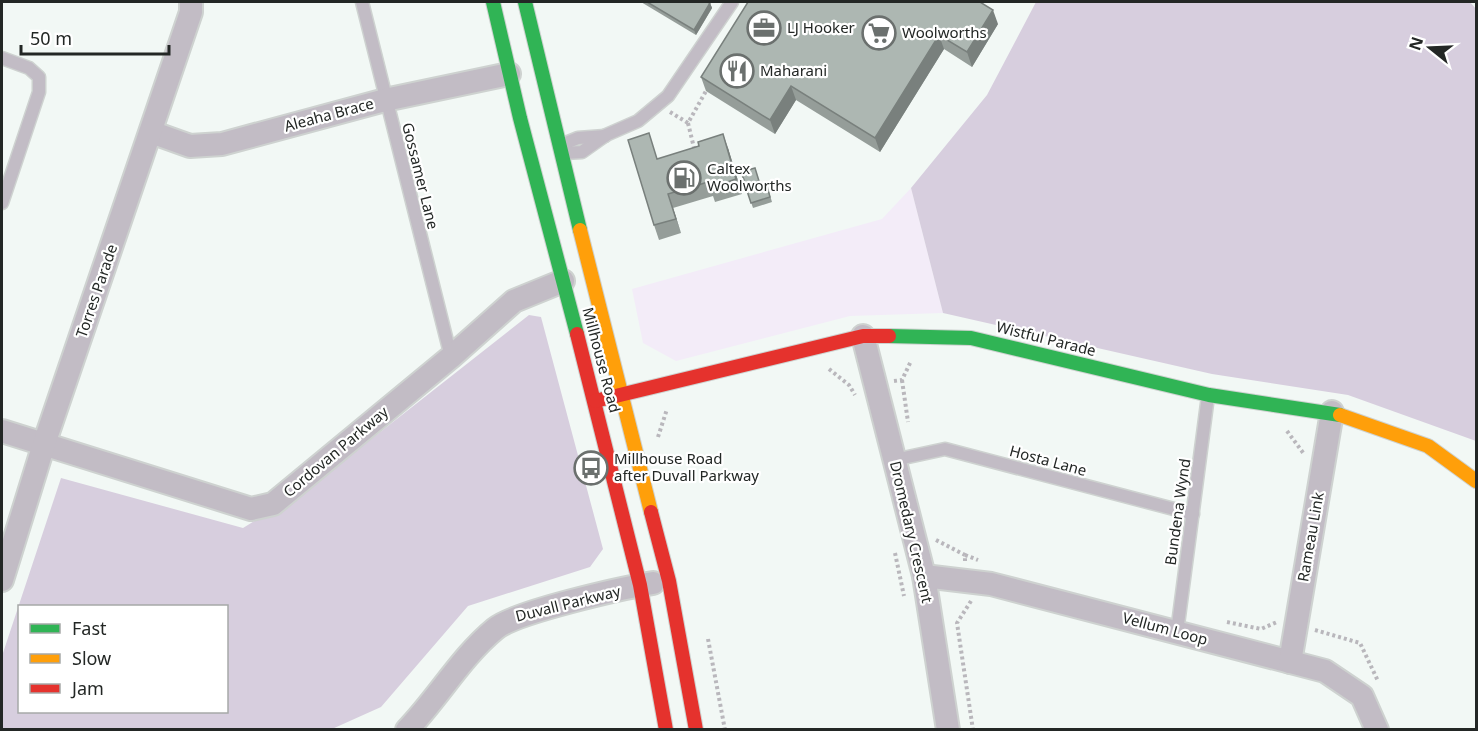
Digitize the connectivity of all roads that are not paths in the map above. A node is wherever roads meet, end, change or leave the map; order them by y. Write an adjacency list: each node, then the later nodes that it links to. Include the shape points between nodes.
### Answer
1 (190, 2): 10 (street, Torres Parade, via 191,12)
2 (362, 2): 8 (lane, Gossamer Lane)
3 (493, 2): 7 (main road, Millhouse Road)
4 (525, 2): 11 (main road, Millhouse Road)
5 (732, 2): 11 (lane, via 668,96 638,121 606,135)
6 (2, 58): 12 (lane, via 29,68 39,77 39,92)
7 (509, 74): 8 (street, Aleaha Brace); 9 (main road, Millhouse Road)
8 (385, 100): 10 (street, Aleaha Brace, via 222,144 190,146); 16 (lane, Gossamer Lane)
9 (517, 108): 11 (lane, via 536,136); 13 (main road, Millhouse Road)
10 (151, 132): 22 (street, Torres Parade)
11 (553, 146): 13 (lane, via 551,193 560,222); 17 (main road, Millhouse Road)
12 (2, 203)
13 (553, 243): 14 (main road, Millhouse Road)
14 (563, 280): 16 (street, Cordovan Parkway, via 514,301); 19 (main road, Millhouse Road)
15 (863, 336): 17 (main road, Wistful Parade); 18 (main road, Wistful Parade, via 971,338); 23 (street, Dromedary Crescent)
16 (451, 357): 22 (street, Cordovan Parkway, via 273,504 251,509)
17 (620, 394): 19 (main road, Wistful Parade); 28 (main road, Millhouse Road)
18 (1209, 395): 20 (main road, Wistful Parade); 25 (lane, Bundena Wynd)
19 (595, 401): 29 (main road, Millhouse Road)
20 (1332, 412): 24 (main road, Wistful Parade, via 1428,446); 31 (street, Rameau Link)
21 (2, 431): 22 (street, Cordovan Parkway)
22 (44, 444): 27 (street, Torres Parade)
23 (894, 460): 25 (lane, Hosta Lane, via 945,449); 26 (street, Dromedary Crescent)
24 (1476, 481)
25 (1193, 514): 30 (lane, Bundena Wynd)
26 (924, 576): 30 (street, Vellum Loop, via 992,584); 35 (street, Dromedary Crescent)
27 (2, 580)
28 (669, 581): 29 (street, Duvall Parkway); 34 (main road, Millhouse Road)
29 (640, 585): 32 (street, Duvall Parkway, via 508,619 480,642); 33 (main road, Millhouse Road)
30 (1177, 632): 31 (street, Vellum Loop)
31 (1290, 662): 36 (street, Vellum Loop, via 1325,671 1362,696)
32 (407, 729)
33 (666, 729)
34 (696, 729)
35 (948, 729)
36 (1377, 729)

